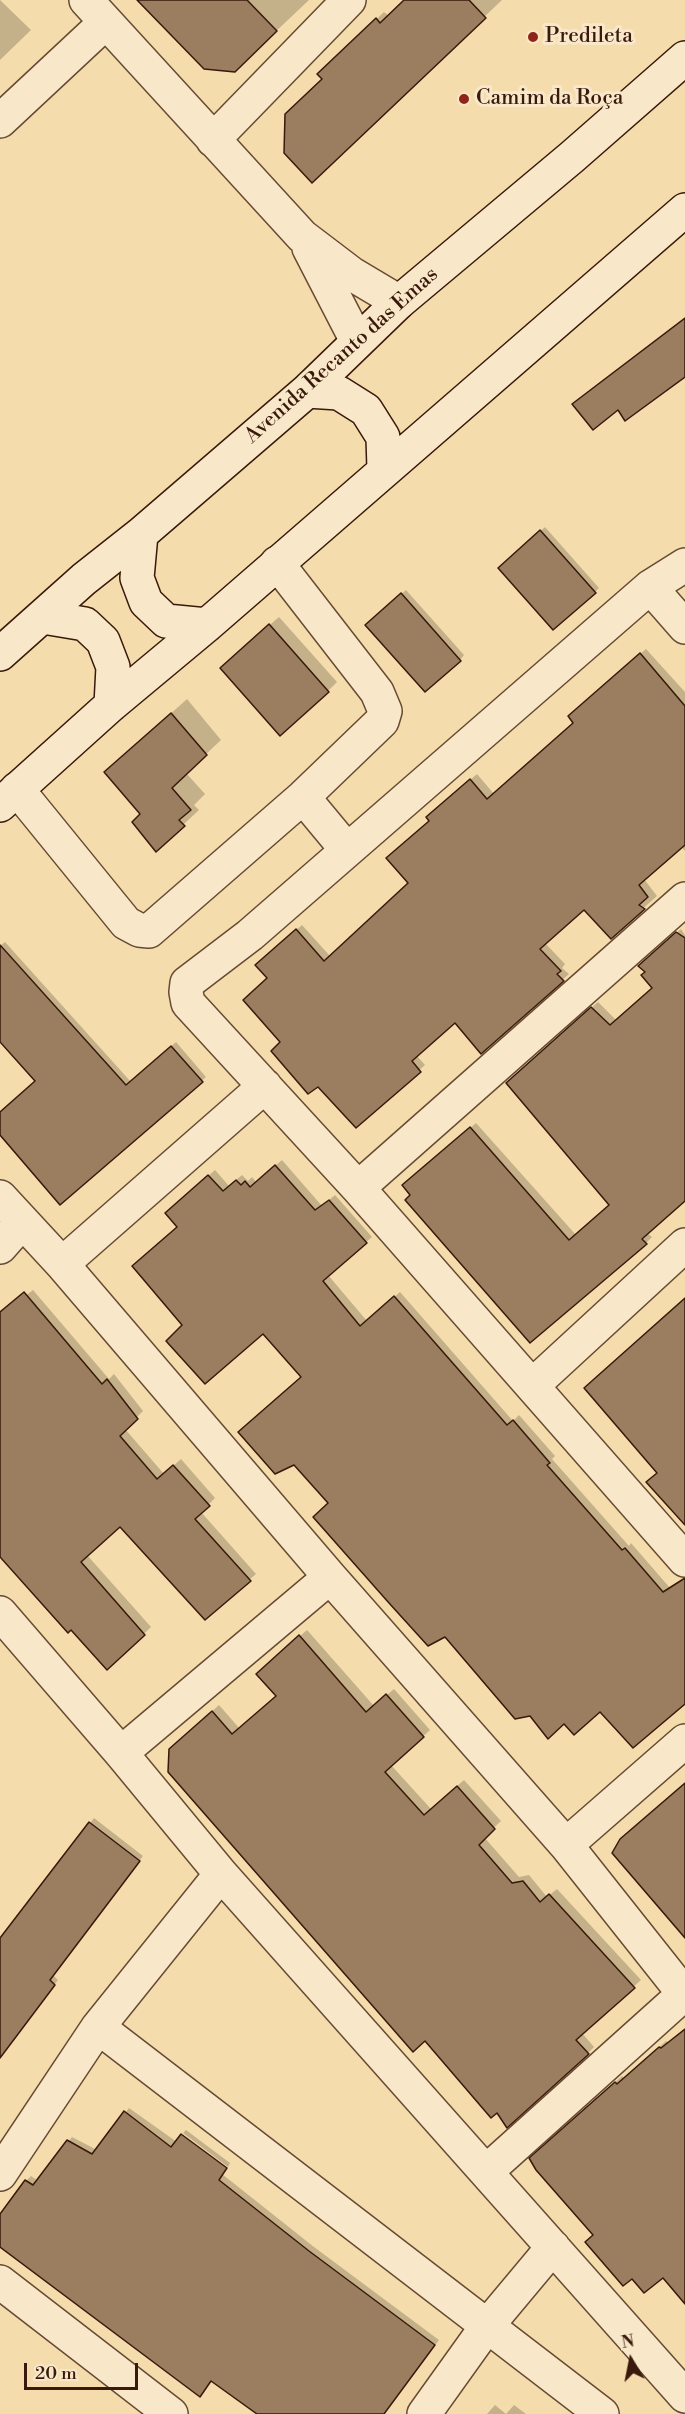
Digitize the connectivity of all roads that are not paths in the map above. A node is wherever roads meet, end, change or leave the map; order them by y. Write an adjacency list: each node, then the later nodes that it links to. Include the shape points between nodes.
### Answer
1 (350, 0): 5 (street)
2 (96, 11): 4 (street); 5 (street)
3 (685, 58): 8 (street, Avenida Recanto das Emas)
4 (0, 121)
5 (213, 140): 7 (street)
6 (685, 210): 11 (street)
7 (302, 236): 8 (street, via 352,274); 9 (street)
8 (399, 302): 9 (street, Avenida Recanto das Emas)
9 (357, 341): 10 (street, Avenida Recanto das Emas)
10 (307, 391): 11 (street, via 339,393 366,410 383,437); 12 (street, Avenida Recanto das Emas)
11 (384, 469): 13 (street)
12 (141, 534): 16 (street, Avenida Recanto das Emas); 17 (street, via 137,578 146,602 166,621)
13 (277, 562): 17 (street); 22 (street, via 377,692 385,711 382,721)
14 (685, 565): 15 (street)
15 (650, 587): 18 (street); 23 (street)
16 (43, 617): 19 (street, Avenida Recanto das Emas); 20 (street, via 85,624 103,641 113,667)
17 (207, 625): 20 (street)
18 (685, 627)
19 (0, 654)
20 (111, 705): 21 (street)
21 (8, 797): 22 (street, via 126,923 149,931)
22 (303, 797): 23 (street)
23 (347, 850): 25 (street, via 250,935 187,983 188,1004)
24 (685, 899): 26 (street)
25 (265, 1086): 26 (street); 31 (street)
26 (358, 1188): 32 (street)
27 (0, 1197): 28 (street)
28 (22, 1222): 30 (street); 31 (street)
29 (685, 1245): 32 (street)
30 (0, 1247)
31 (62, 1264): 34 (street)
32 (533, 1385): 33 (street)
33 (685, 1560)
34 (330, 1577): 37 (street); 38 (street)
35 (0, 1613): 37 (street)
36 (685, 1741): 38 (street)
37 (122, 1753): 39 (street)
38 (566, 1845): 40 (street)
39 (221, 1874): 41 (street); 42 (street)
40 (685, 1994): 42 (street)
41 (98, 2027): 43 (street); 46 (street)
42 (486, 2171): 44 (street)
43 (0, 2174)
44 (553, 2247): 46 (street); 47 (street)
45 (0, 2282): 48 (street)
46 (487, 2326): 49 (street); 50 (street)
47 (685, 2396)
48 (171, 2414)
49 (424, 2414)
50 (602, 2414)

